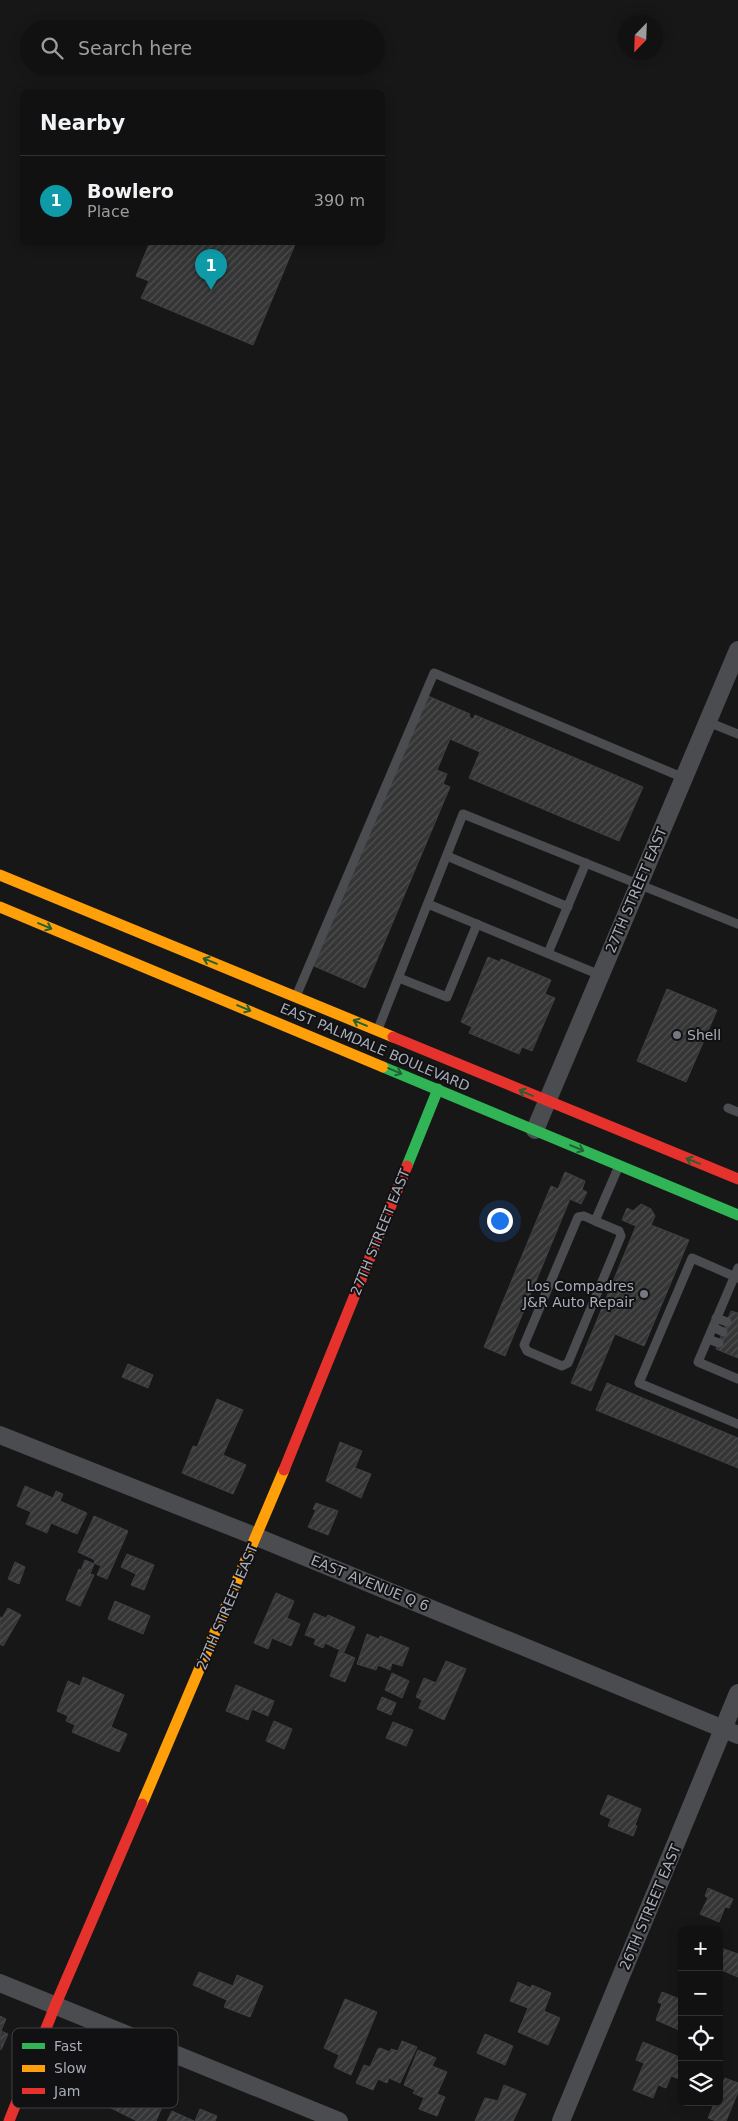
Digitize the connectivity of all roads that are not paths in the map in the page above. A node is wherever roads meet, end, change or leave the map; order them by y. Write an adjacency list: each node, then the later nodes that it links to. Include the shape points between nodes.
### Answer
1 (738, 650): 2 (street, 27TH STREET EAST)
2 (708, 722): 3 (lane); 4 (street, 27TH STREET EAST)
3 (738, 734)
4 (684, 778): 8 (street, 27TH STREET EAST); 17 (lane, via 434,673)
5 (447, 856): 6 (lane, via 463,814); 9 (lane); 11 (lane)
6 (586, 863): 8 (lane); 11 (lane)
7 (0, 875): 17 (main road, EAST PALMDALE BOULEVARD, one-way to 7)
8 (639, 884): 13 (lane); 15 (street, 27TH STREET EAST)
9 (428, 904): 12 (lane); 16 (lane)
10 (0, 907): 19 (main road, EAST PALMDALE BOULEVARD, one-way to 19)
11 (568, 907): 14 (lane)
12 (476, 924): 14 (lane); 16 (lane, via 447,997)
13 (738, 924)
14 (548, 953): 15 (lane)
15 (600, 975): 20 (street, 27TH STREET EAST)
16 (399, 978): 18 (lane)
17 (296, 996): 18 (main road, EAST PALMDALE BOULEVARD, one-way to 17)
18 (378, 1031): 20 (main road, EAST PALMDALE BOULEVARD, one-way to 18)
19 (438, 1089): 23 (main road, EAST PALMDALE BOULEVARD); 39 (main road, 27TH STREET EAST)
20 (546, 1101): 23 (street, 27TH STREET EAST); 25 (main road, EAST PALMDALE BOULEVARD, one-way to 20)
21 (728, 1108): 22 (lane)
22 (738, 1112)
23 (535, 1130): 24 (main road, EAST PALMDALE BOULEVARD, one-way to 24)
24 (619, 1165): 26 (main road, EAST PALMDALE BOULEVARD); 27 (lane)
25 (738, 1179)
26 (738, 1215)
27 (596, 1221): 27 (lane, via 578,1217 524,1345 527,1351 562,1366 568,1363 621,1236 619,1231)
28 (738, 1268): 29 (lane)
29 (736, 1278): 30 (lane); 37 (lane, via 692,1258 639,1383)
30 (716, 1318): 31 (lane); 32 (lane)
31 (727, 1322)
32 (713, 1327): 33 (lane); 34 (lane)
33 (723, 1332)
34 (708, 1339): 35 (lane); 36 (lane, via 698,1362)
35 (719, 1343)
36 (738, 1379)
37 (738, 1424)
38 (0, 1435): 39 (street, EAST AVENUE Q 6)
39 (257, 1537): 41 (street, EAST AVENUE Q 6); 43 (main road, 27TH STREET EAST)
40 (738, 1693): 41 (street, 26TH STREET EAST)
41 (731, 1732): 50 (street, 26TH STREET EAST)
42 (0, 1983): 43 (street)
43 (55, 2006): 44 (main road, 27TH STREET EAST); 45 (street)
44 (46, 2028)
45 (109, 2028)
46 (178, 2056): 49 (street)
47 (14, 2108): 48 (main road, 27TH STREET EAST)
48 (9, 2121)
49 (339, 2121)
50 (561, 2121)

